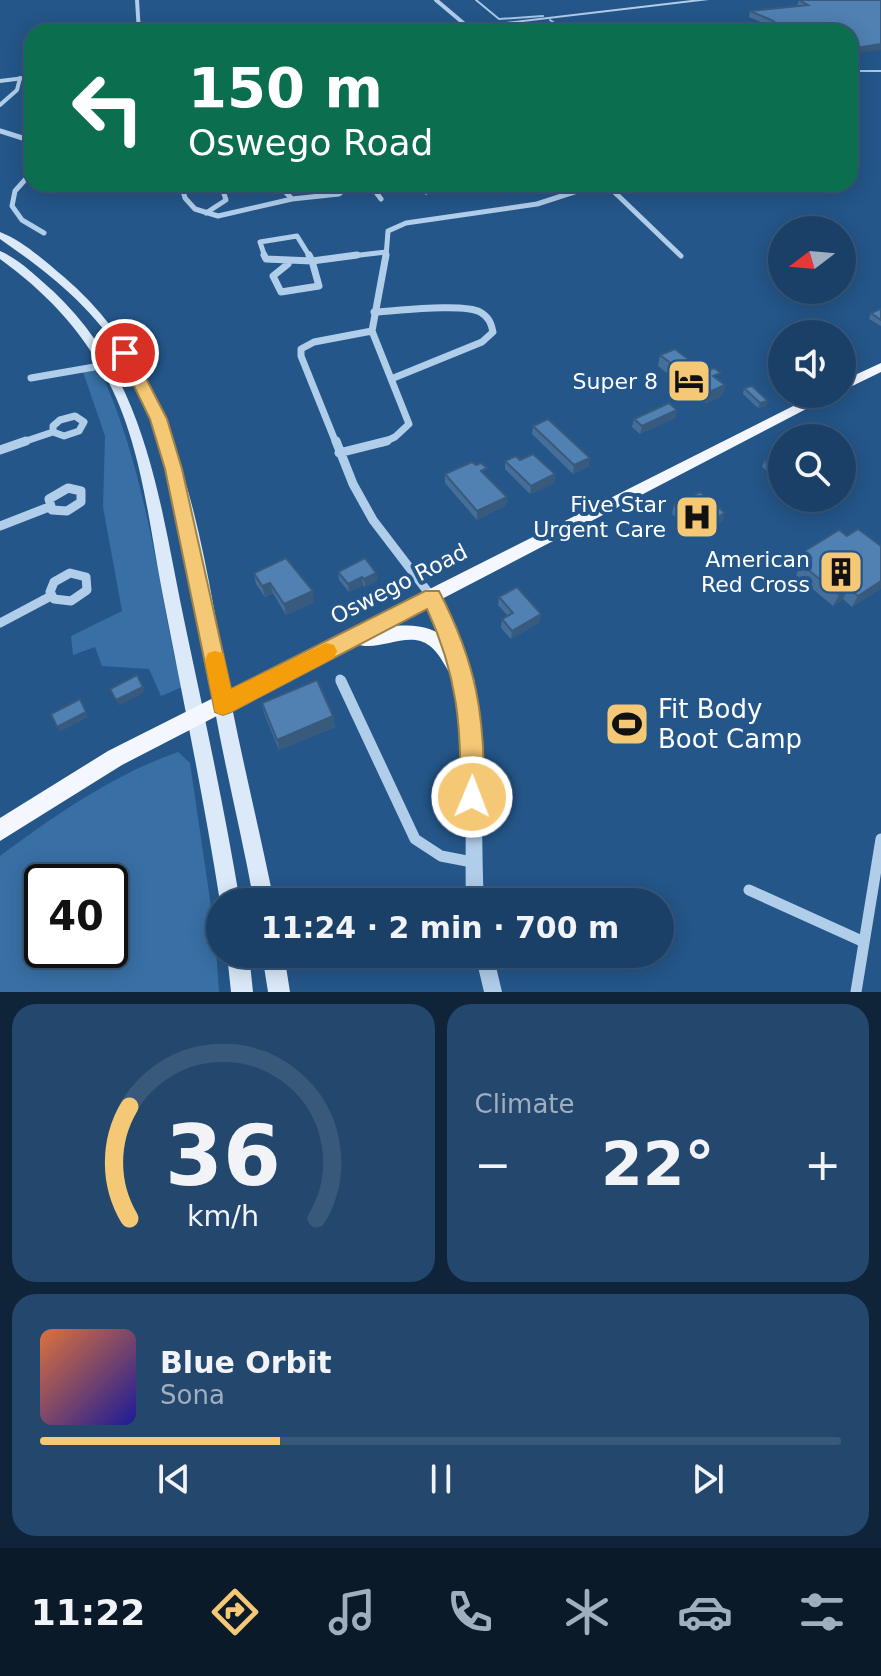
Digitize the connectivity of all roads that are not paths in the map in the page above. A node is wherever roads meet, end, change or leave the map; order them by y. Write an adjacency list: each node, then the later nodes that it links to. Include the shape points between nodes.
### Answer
1 (137, 0): 4 (street)
2 (436, 0): 5 (street)
3 (706, 0): 6 (street)
4 (138, 24)
5 (464, 24)
6 (494, 24)
7 (20, 78): 8 (street); 9 (street); 10 (street, via 17,90)
8 (24, 78)
9 (0, 81)
10 (0, 105)
11 (0, 132): 12 (street)
12 (24, 139)
13 (24, 179): 24 (street, via 12,189 9,204 16,217)
14 (185, 192): 23 (street, via 190,204)
15 (224, 192): 23 (street, via 226,200)
16 (285, 192): 21 (street)
17 (342, 192): 21 (street)
18 (376, 192): 22 (street)
19 (574, 192): 26 (street, via 537,204 396,226 387,234)
20 (614, 192): 28 (street)
21 (292, 199): 23 (street, via 223,215)
22 (381, 199)
23 (205, 213)
24 (44, 233)
25 (0, 235): 50 (main road, via 71,288 125,353 147,392 177,483)
26 (386, 252): 29 (street); 31 (street)
27 (0, 254): 33 (main road, via 59,303)
28 (681, 256)
29 (311, 260): 30 (street); 30 (street, via 319,286 285,293 273,276); 30 (street, via 297,236 261,241 266,259)
30 (288, 264)
31 (374, 312): 32 (street); 36 (street, via 470,308 493,323 493,332 482,342)
32 (372, 331): 36 (street); 41 (street, via 301,349)
33 (106, 365): 35 (street); 51 (main road, via 137,437)
34 (881, 367): 37 (main road)
35 (31, 378)
36 (391, 379): 41 (street, via 409,419 405,431 389,441)
37 (856, 380)
38 (801, 408): 45 (main road, Oswego Road)
39 (53, 432): 40 (street)
40 (0, 450)
41 (339, 453): 45 (street, via 373,520)
42 (49, 507): 43 (street)
43 (0, 526)
44 (51, 596): 46 (street)
45 (432, 597): 47 (main road, Oswego Road); 49 (street)
46 (0, 623)
47 (345, 642): 49 (main road, via 422,633 447,647); 50 (main road, Oswego Road)
48 (340, 679): 54 (street, via 415,839 438,857)
49 (465, 681): 54 (street, via 473,742)
50 (223, 705): 51 (main road, Oswego Road); 56 (main road)
51 (195, 717): 52 (main road, Oswego Road, via 115,758); 55 (main road)
52 (0, 830)
53 (881, 839): 59 (street)
54 (472, 862): 57 (street)
55 (227, 888)
56 (261, 888)
57 (474, 888)
58 (749, 890): 59 (street)
59 (864, 942): 66 (street)
60 (239, 968): 63 (main road)
61 (275, 968): 64 (main road)
62 (487, 968): 65 (street)
63 (242, 992)
64 (279, 992)
65 (493, 992)
66 (856, 992)

